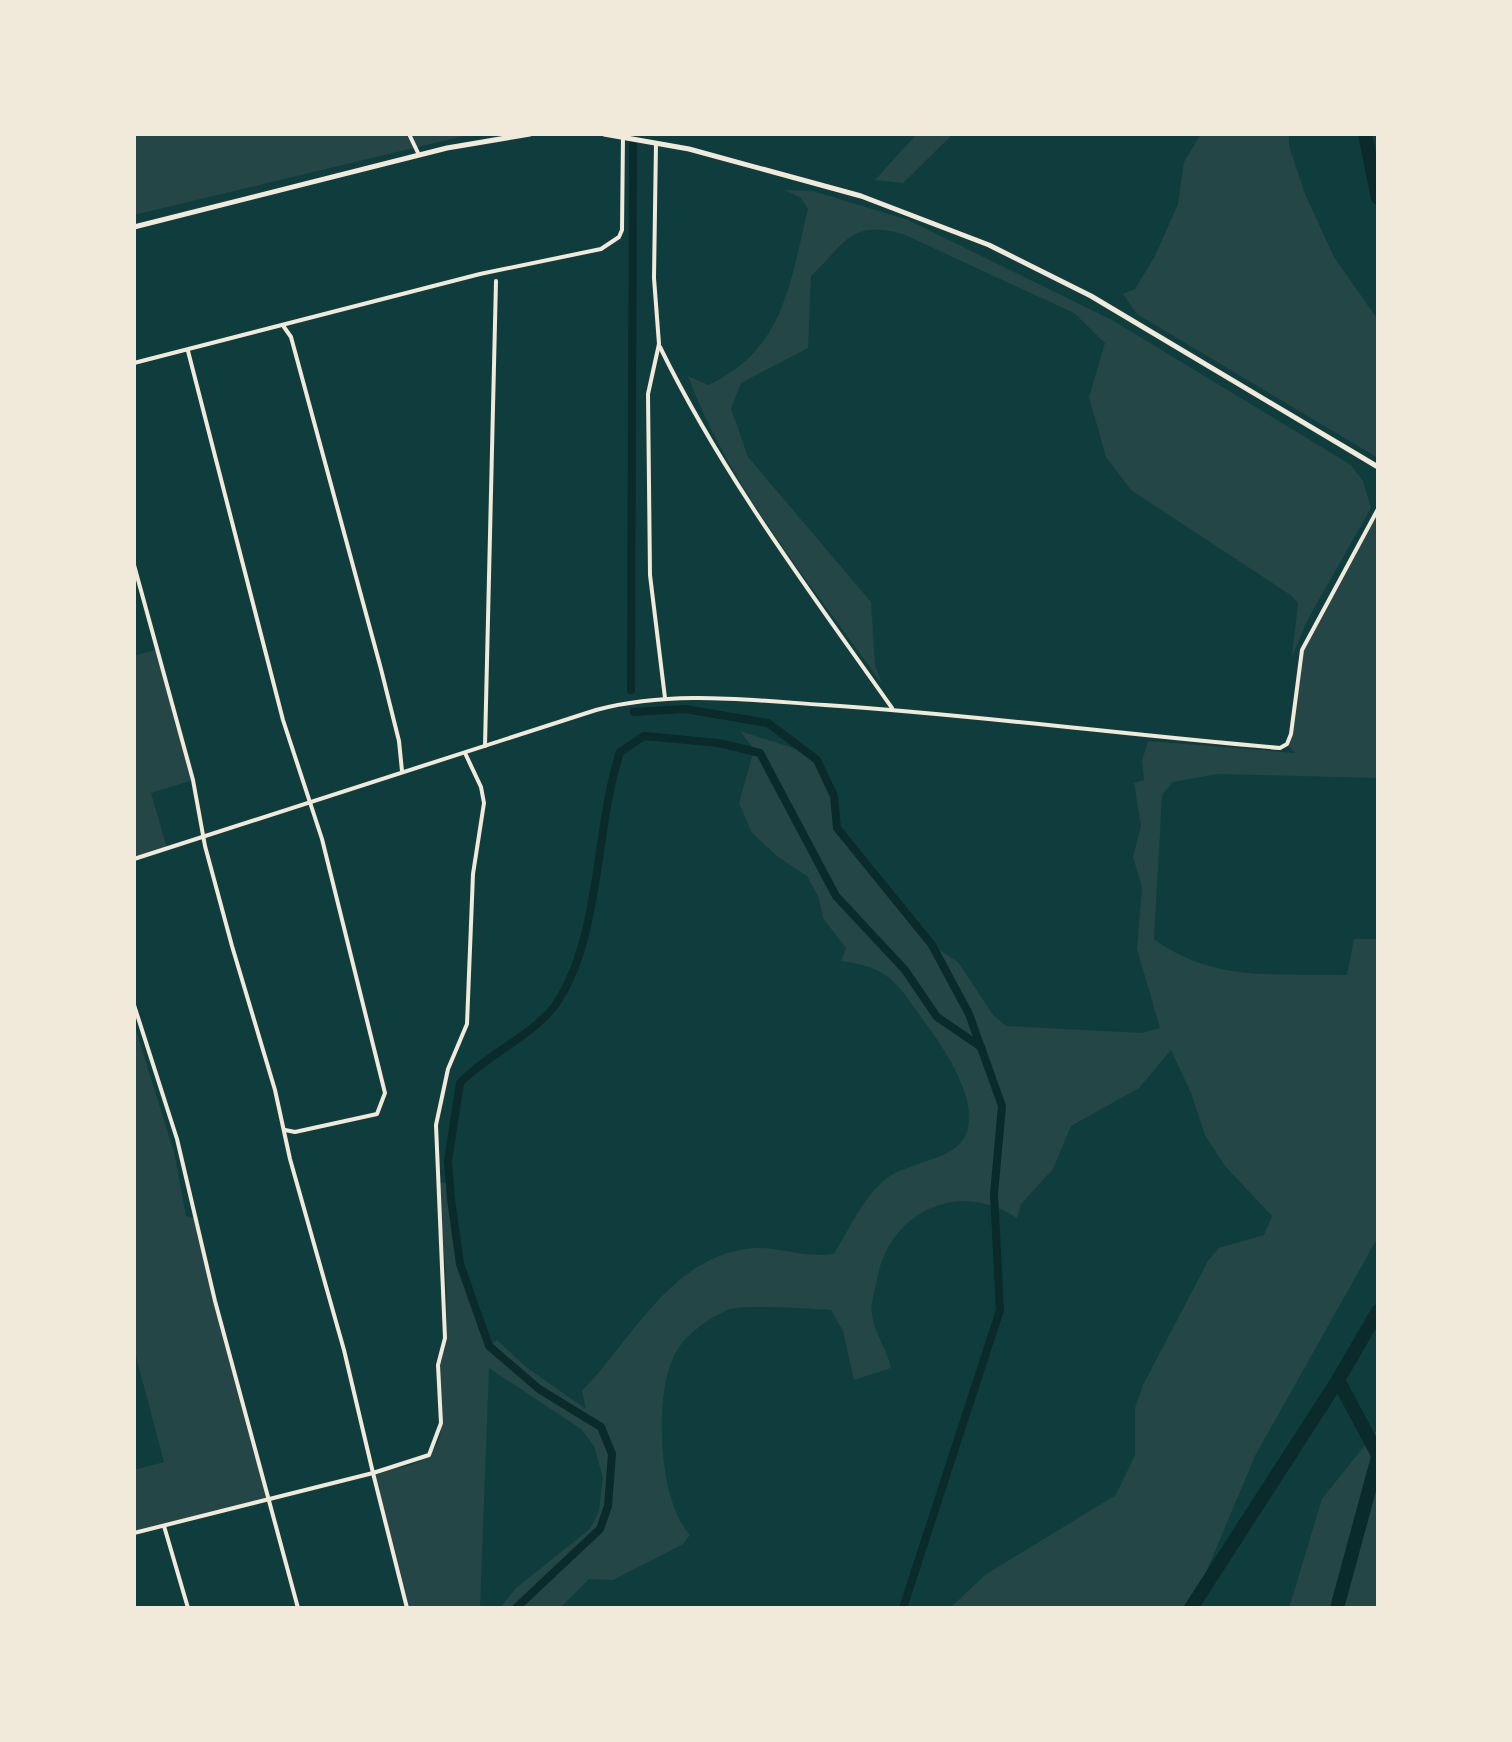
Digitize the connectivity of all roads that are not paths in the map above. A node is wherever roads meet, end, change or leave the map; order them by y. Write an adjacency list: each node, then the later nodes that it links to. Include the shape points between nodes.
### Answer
1 (409, 134): 6 (street)
2 (530, 134): 6 (street)
3 (604, 134): 4 (street)
4 (623, 136): 5 (street); 8 (street, via 619,237 601,249)
5 (656, 142): 12 (street, via 654,278); 15 (street, via 889,205 1014,256 1091,296)
6 (419, 155): 7 (street)
7 (134, 227)
8 (505, 271): 9 (street); 10 (street)
9 (491, 273): 10 (street); 11 (street)
10 (496, 281): 20 (street)
11 (284, 327): 13 (street); 22 (street, via 371,628)
12 (659, 344): 18 (street, via 648,394 650,575); 19 (street, via 741,493)
13 (188, 351): 14 (street); 23 (street)
14 (134, 363)
15 (1378, 467)
16 (1378, 509): 19 (street, via 1302,650 1291,734 1280,748)
17 (134, 565): 24 (street)
18 (665, 698): 19 (street, via 739,697); 20 (street, via 596,710)
19 (892, 708)
20 (485, 746): 21 (street)
21 (465, 753): 22 (street); 30 (street, via 484,803 473,874 467,1024 448,1069 436,1125 445,1282 445,1338 438,1365 441,1423 429,1455)
22 (402, 771): 23 (street)
23 (309, 802): 24 (street); 28 (street, via 385,1099 377,1114)
24 (206, 836): 25 (street); 27 (street)
25 (134, 859)
26 (134, 1005): 31 (street, via 177,1139 258,1467)
27 (284, 1129): 28 (street); 29 (street)
28 (295, 1132): 29 (street)
29 (287, 1144): 30 (street)
30 (373, 1473): 31 (street); 36 (street)
31 (271, 1500): 32 (street); 35 (street)
32 (164, 1526): 33 (street); 34 (street)
33 (134, 1533)
34 (188, 1608)
35 (298, 1608)
36 (407, 1608)

